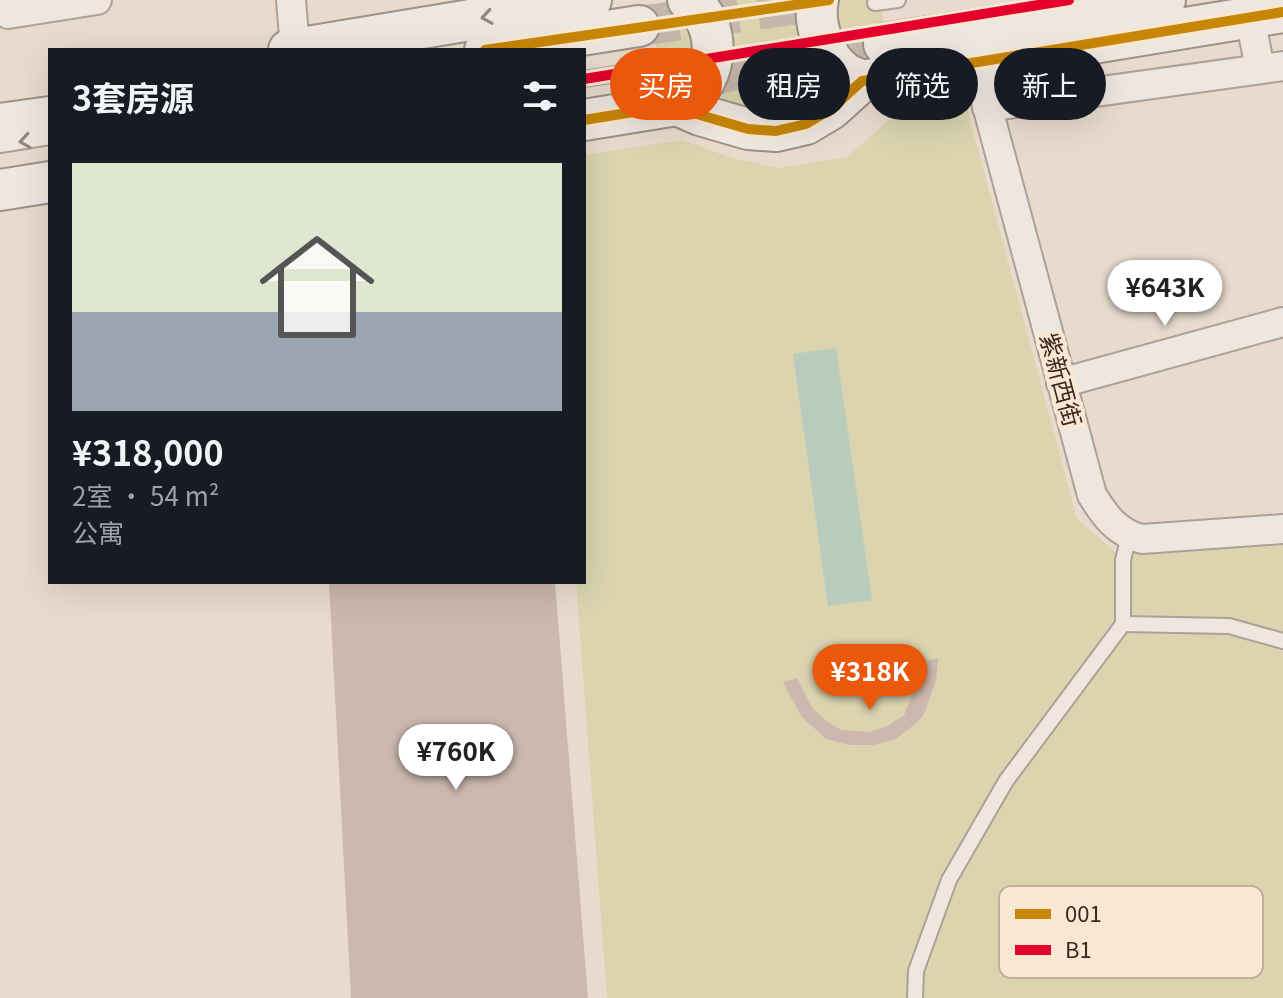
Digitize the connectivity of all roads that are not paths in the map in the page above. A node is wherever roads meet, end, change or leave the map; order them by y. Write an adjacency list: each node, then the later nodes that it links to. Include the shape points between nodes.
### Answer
1 (6, 0): 2 (street, via 8,14)
2 (97, 0)
3 (291, 0): 14 (street)
4 (591, 0): 15 (main road, one-way to 15)
5 (688, 0): 17 (main road, via 711,30)
6 (818, 0): 24 (main road, via 821,33 831,59)
7 (898, 0): 10 (lane)
8 (1069, 0): 13 (lane)
9 (1165, 0): 13 (main road)
10 (875, 3)
11 (1267, 14): 18 (main road); 19 (street)
12 (639, 26): 16 (main road)
13 (882, 37)
14 (295, 48)
15 (301, 48)
16 (498, 48)
17 (712, 48)
18 (978, 61)
19 (1271, 67): 27 (street)
20 (978, 72): 27 (street, 紫新西街)
21 (586, 79): 23 (lane)
22 (866, 80): 24 (main road)
23 (610, 81)
24 (862, 81): 31 (main road, via 806,124 776,131)
25 (610, 92): 26 (main road)
26 (586, 96)
27 (987, 107): 38 (street, 紫新西街)
28 (610, 108): 30 (main road)
29 (48, 117): 32 (main road)
30 (586, 119)
31 (714, 120)
32 (0, 124)
33 (48, 137): 34 (lane, one-way to 34)
34 (0, 145)
35 (48, 182): 36 (main road)
36 (0, 190)
37 (1283, 322): 38 (street)
38 (1061, 383): 40 (street, 紫新西街, via 1092,495 1104,515)
39 (1283, 529): 40 (street)
40 (1129, 536): 41 (lane, via 1123,560)
41 (1123, 624): 42 (lane, via 1229,626); 43 (lane, via 1006,781 949,880 916,971)
42 (1283, 641)
43 (915, 998)

